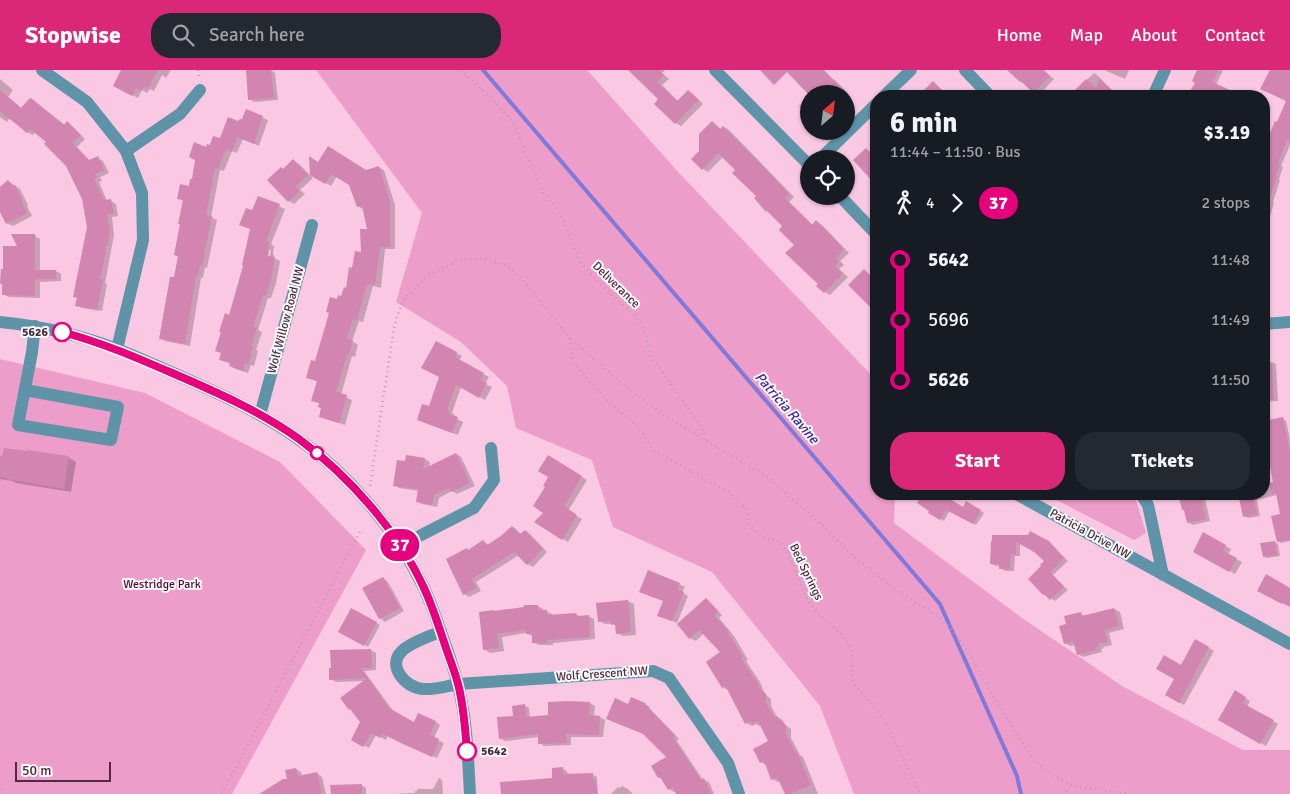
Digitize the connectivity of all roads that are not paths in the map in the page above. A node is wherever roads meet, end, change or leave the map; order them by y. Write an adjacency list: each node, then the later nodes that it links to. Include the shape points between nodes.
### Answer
1 (42, 70): 11 (street, via 87,102)
2 (715, 70): 13 (street)
3 (911, 70): 7 (street)
4 (965, 70): 8 (street)
5 (1165, 70): 9 (street)
6 (200, 90): 11 (street, via 180,114)
7 (890, 90)
8 (984, 90)
9 (1156, 90)
10 (870, 110): 12 (street)
11 (126, 150): 21 (street, via 142,193 142,240)
12 (829, 150)
13 (800, 156)
14 (849, 205): 16 (street)
15 (312, 225): 23 (street, Wolf Willow Road NW)
16 (870, 228)
17 (0, 322): 20 (street)
18 (1290, 322): 19 (street)
19 (1270, 324)
20 (34, 326): 21 (street); 22 (street)
21 (117, 349): 23 (street)
22 (25, 390): 22 (street, via 18,425 111,440 118,407)
23 (260, 415): 27 (street, via 298,438 332,466 368,504)
24 (490, 448): 27 (street, via 494,480 474,508)
25 (1027, 500): 28 (street, Patricia Drive NW)
26 (1145, 500): 28 (street)
27 (400, 546): 29 (street, via 424,587)
28 (1163, 575): 30 (street, Patricia Drive NW)
29 (440, 631): 31 (street); 31 (street, via 401,651 396,661 397,671 406,683 421,689)
30 (1290, 644)
31 (458, 684): 32 (street); 33 (street, Wolf Crescent NW, via 653,671 669,678 728,763)
32 (470, 794)
33 (739, 794)

